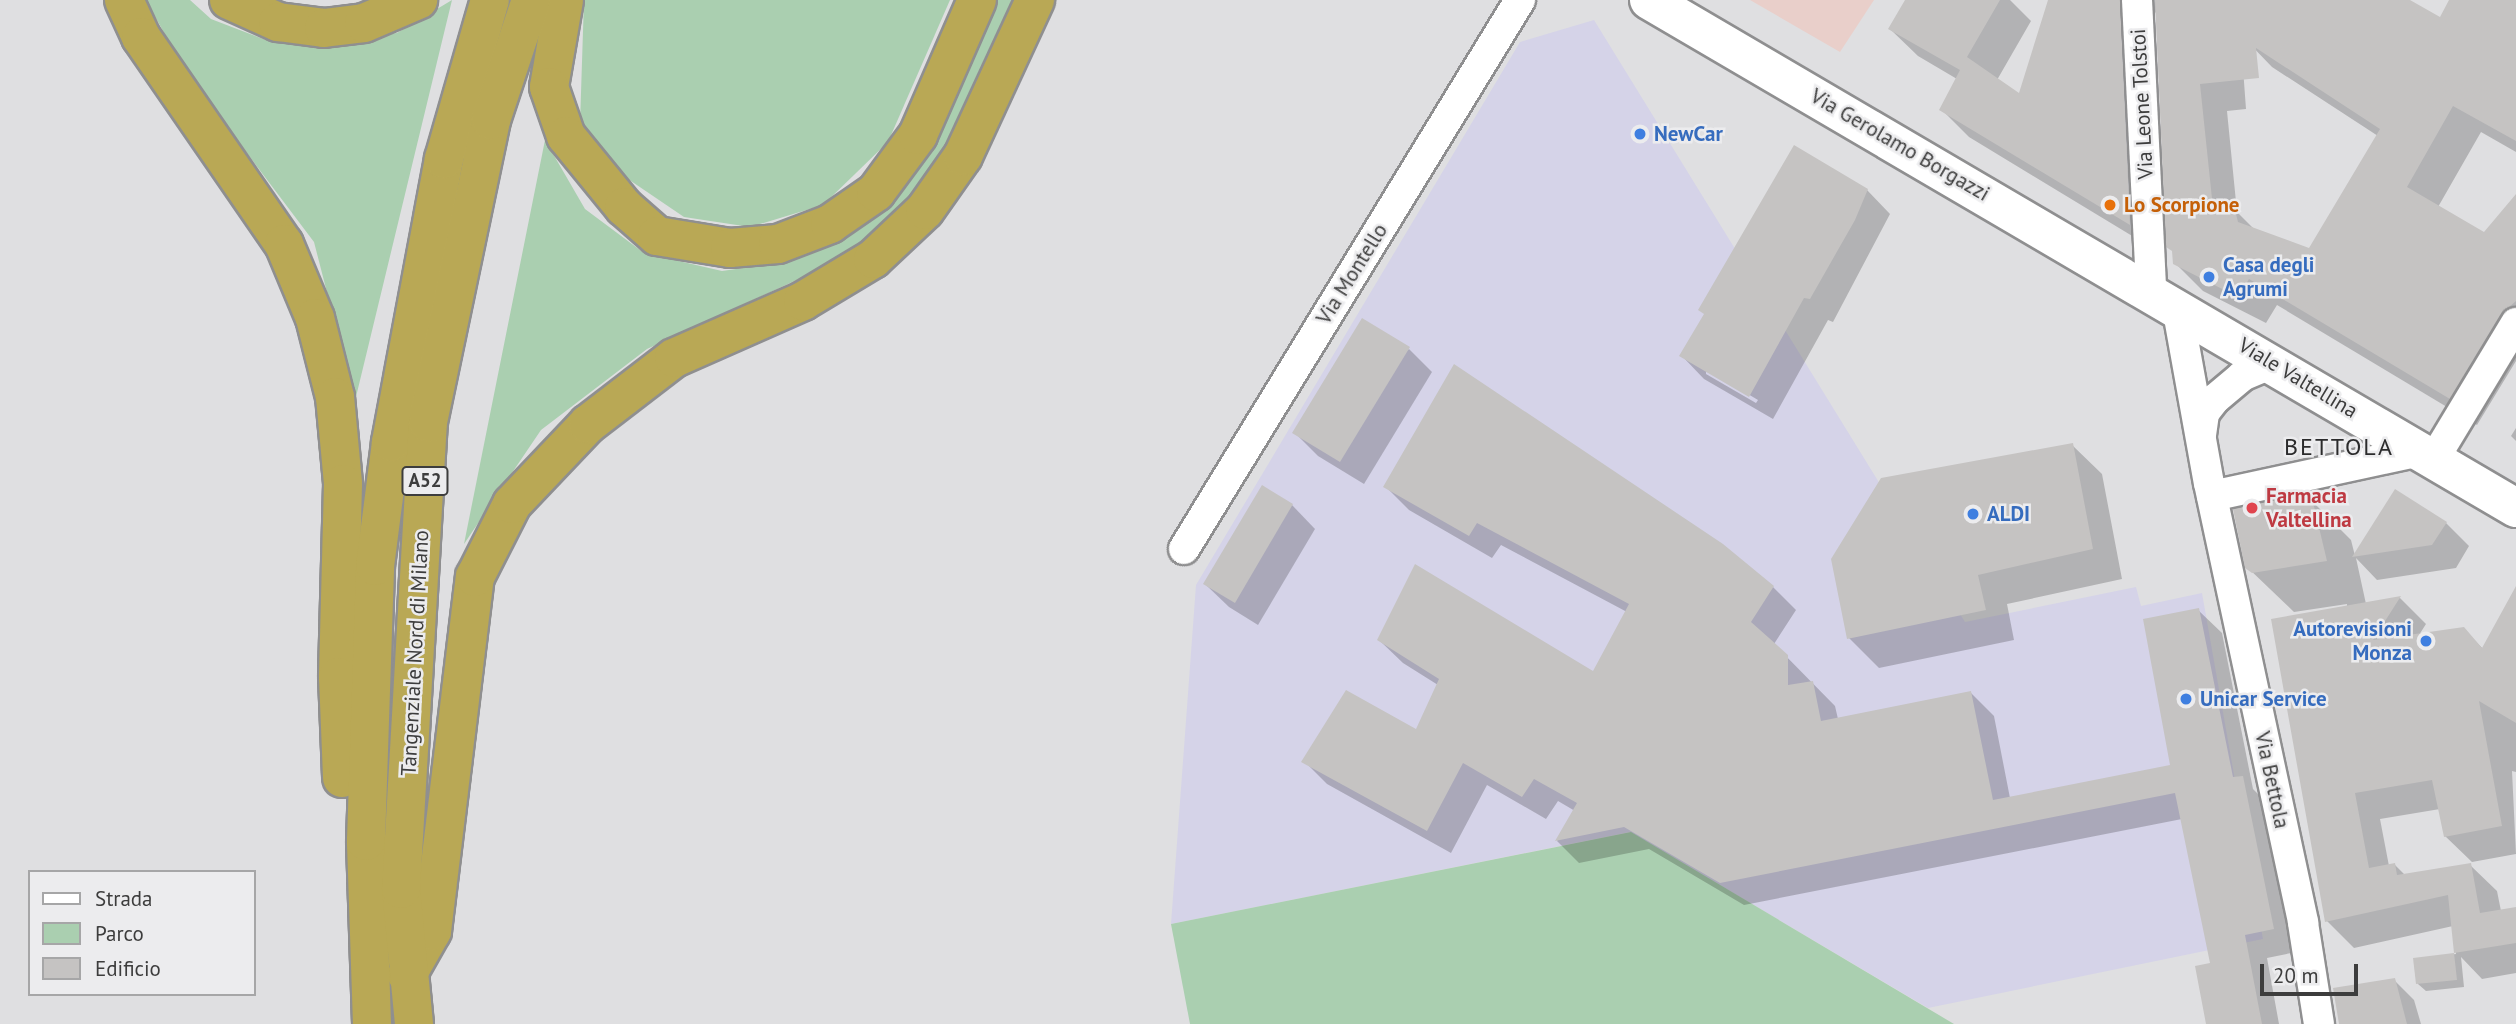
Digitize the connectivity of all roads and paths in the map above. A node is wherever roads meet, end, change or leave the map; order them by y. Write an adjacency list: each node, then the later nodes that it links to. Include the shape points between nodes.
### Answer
1 (124, 0): 20 (highway, via 141,37 284,244 315,318 335,397 343,484 338,677 342,776)
2 (229, 0): 3 (highway, via 278,22 324,28 364,23)
3 (418, 0)
4 (490, 0): 20 (highway, Tangenziale Nord di Milano / A52, via 444,159 391,442 375,566 367,702)
5 (531, 0): 21 (highway, Tangenziale Nord di Milano / A52, via 491,120 428,422 401,890)
6 (564, 0): 7 (highway, via 549,87 566,136 624,207 657,236 730,248 778,244 830,224 876,191 918,135)
7 (977, 0)
8 (1035, 0): 21 (highway, via 963,156 925,210 873,259 803,302 674,358 588,424 512,504 475,577 432,931)
9 (1520, 0): 19 (street, Via Montello)
10 (1649, 0): 12 (main road, Via Gerolamo Borgazzi)
11 (2137, 0): 12 (street, Via Leone Tolstoi)
12 (2164, 298): 14 (main road, Viale Valtellina); 15 (street, Via Bettola)
13 (2516, 323): 16 (street)
14 (2272, 363): 15 (street, Via Bettola, via 2242,376 2214,400 2204,413); 16 (main road, Viale Valtellina)
15 (2200, 440): 17 (street, Via Bettola)
16 (2428, 455): 17 (street); 18 (main road, Viale Valtellina)
17 (2212, 496): 24 (street, Via Bettola, via 2303,923)
18 (2516, 508)
19 (1184, 549)
20 (367, 897): 22 (highway, Tangenziale Nord di Milano / A52)
21 (408, 975): 23 (highway, Tangenziale Nord di Milano / A52)
22 (372, 1024)
23 (414, 1024)
24 (2319, 1024)

